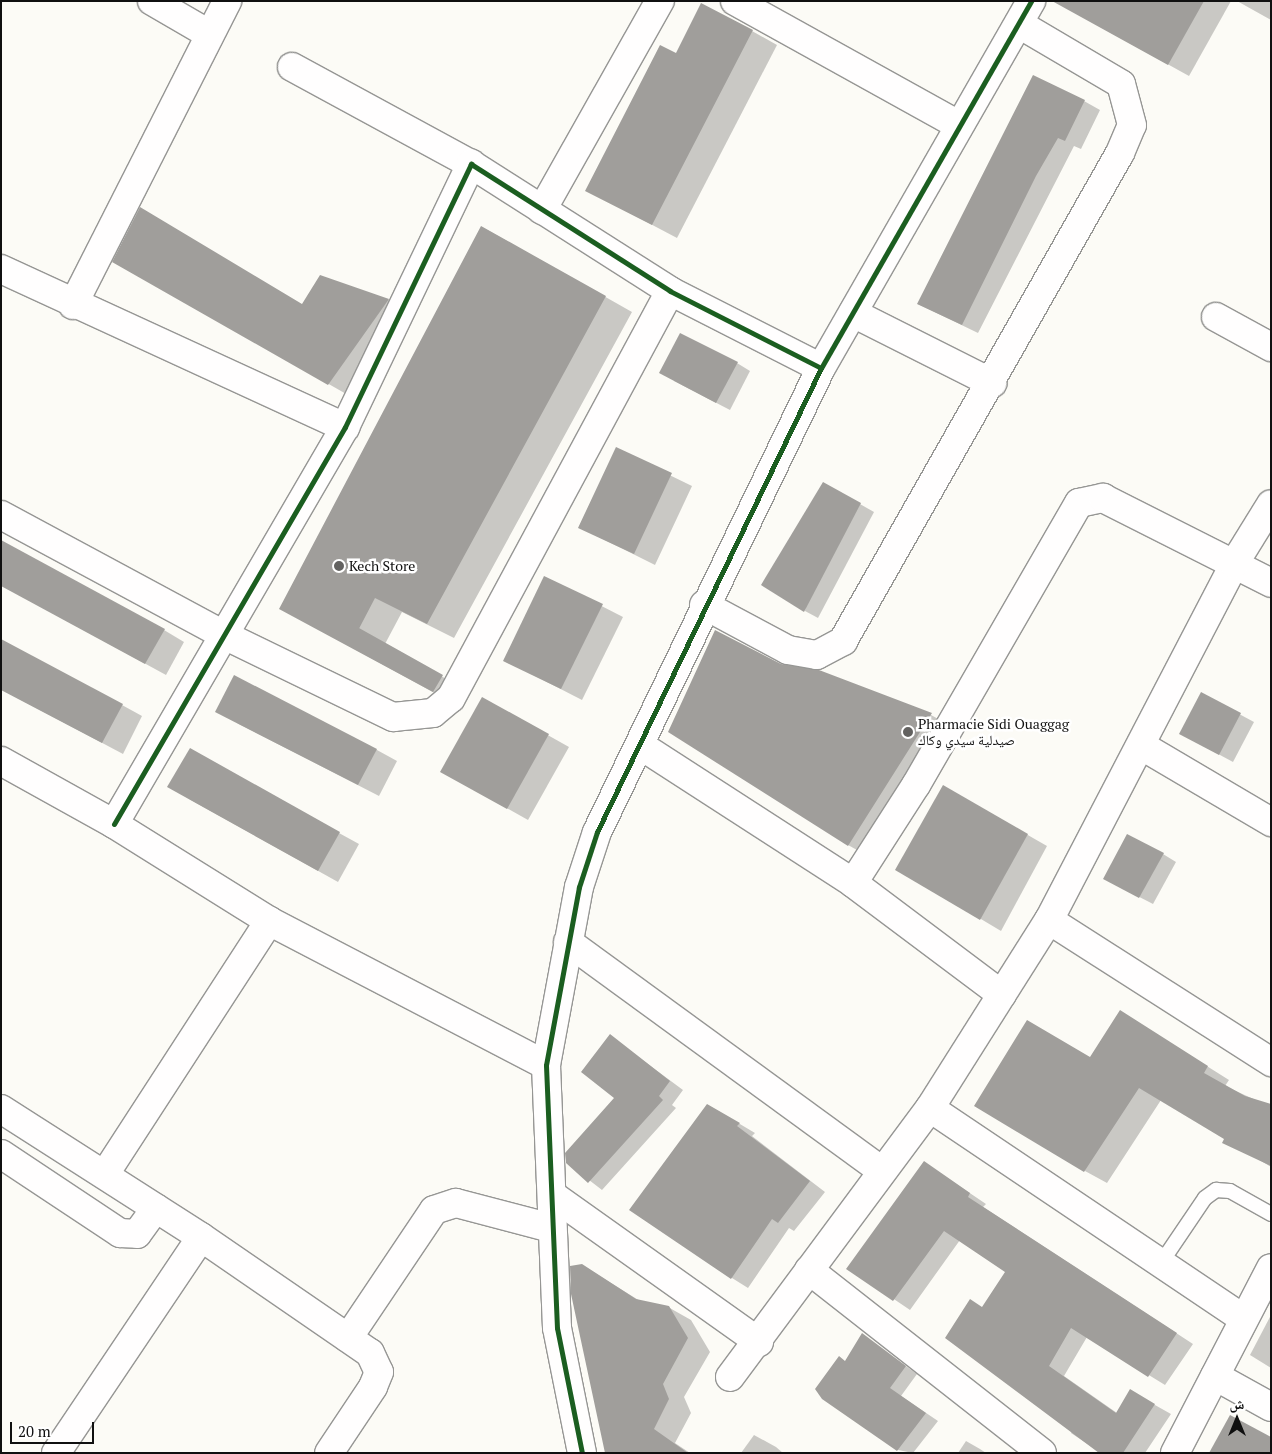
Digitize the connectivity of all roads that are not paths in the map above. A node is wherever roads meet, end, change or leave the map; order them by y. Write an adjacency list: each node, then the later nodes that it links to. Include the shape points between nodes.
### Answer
1 (152, 1): 6 (street)
2 (227, 1): 6 (street)
3 (660, 1): 10 (street)
4 (735, 1): 8 (street)
5 (1025, 12): 8 (street); 18 (street, via 1121,84 1132,125)
6 (209, 34): 13 (street)
7 (292, 67): 9 (street)
8 (957, 124): 14 (street)
9 (471, 164): 10 (street); 19 (street)
10 (542, 210): 12 (street)
11 (1, 269): 13 (street)
12 (670, 291): 17 (street); 25 (street, via 451,698 433,713 394,717)
13 (73, 305): 19 (street)
14 (853, 313): 17 (street); 18 (street)
15 (1216, 317): 16 (street)
16 (1271, 347)
17 (821, 368): 24 (street)
18 (992, 383): 24 (street, via 836,648 817,655 788,650)
19 (345, 427): 25 (street)
20 (1271, 504): 22 (street)
21 (1, 515): 25 (street)
22 (1234, 564): 23 (street); 27 (street); 31 (street, via 1104,498 1079,503 916,785)
23 (1271, 584)
24 (704, 605): 26 (street)
25 (226, 636): 30 (street)
26 (640, 745): 31 (street); 34 (street, via 597,832)
27 (1142, 746): 29 (street); 32 (street)
28 (1, 761): 30 (street)
29 (1271, 822)
30 (114, 824): 33 (street)
31 (853, 883): 35 (street)
32 (1048, 920): 35 (street); 36 (street)
33 (269, 921): 37 (street); 42 (street)
34 (568, 942): 37 (street); 41 (street)
35 (1002, 995): 38 (street)
36 (1271, 1062)
37 (546, 1065): 43 (street)
38 (930, 1108): 41 (street); 48 (street)
39 (1, 1110): 42 (street)
40 (1, 1154): 44 (street, via 120,1233 137,1234)
41 (881, 1170): 50 (street)
42 (105, 1174): 44 (street)
43 (552, 1195): 46 (street); 53 (street)
44 (156, 1208): 47 (street)
45 (1271, 1214): 48 (lane, via 1230,1190 1216,1190 1205,1198)
46 (551, 1228): 52 (street, via 456,1204 434,1210); 59 (street, via 557,1328)
47 (202, 1237): 52 (street); 57 (street)
48 (1161, 1263): 51 (street)
49 (1271, 1268): 51 (street)
50 (809, 1270): 53 (street); 60 (street)
51 (1243, 1318): 54 (street)
52 (348, 1338): 58 (street, via 376,1360 379,1372)
53 (758, 1342): 55 (street)
54 (1215, 1376): 56 (street); 61 (street)
55 (730, 1377)
56 (1271, 1407)
57 (56, 1453)
58 (329, 1453)
59 (582, 1453)
60 (1042, 1453)
61 (1175, 1453)

